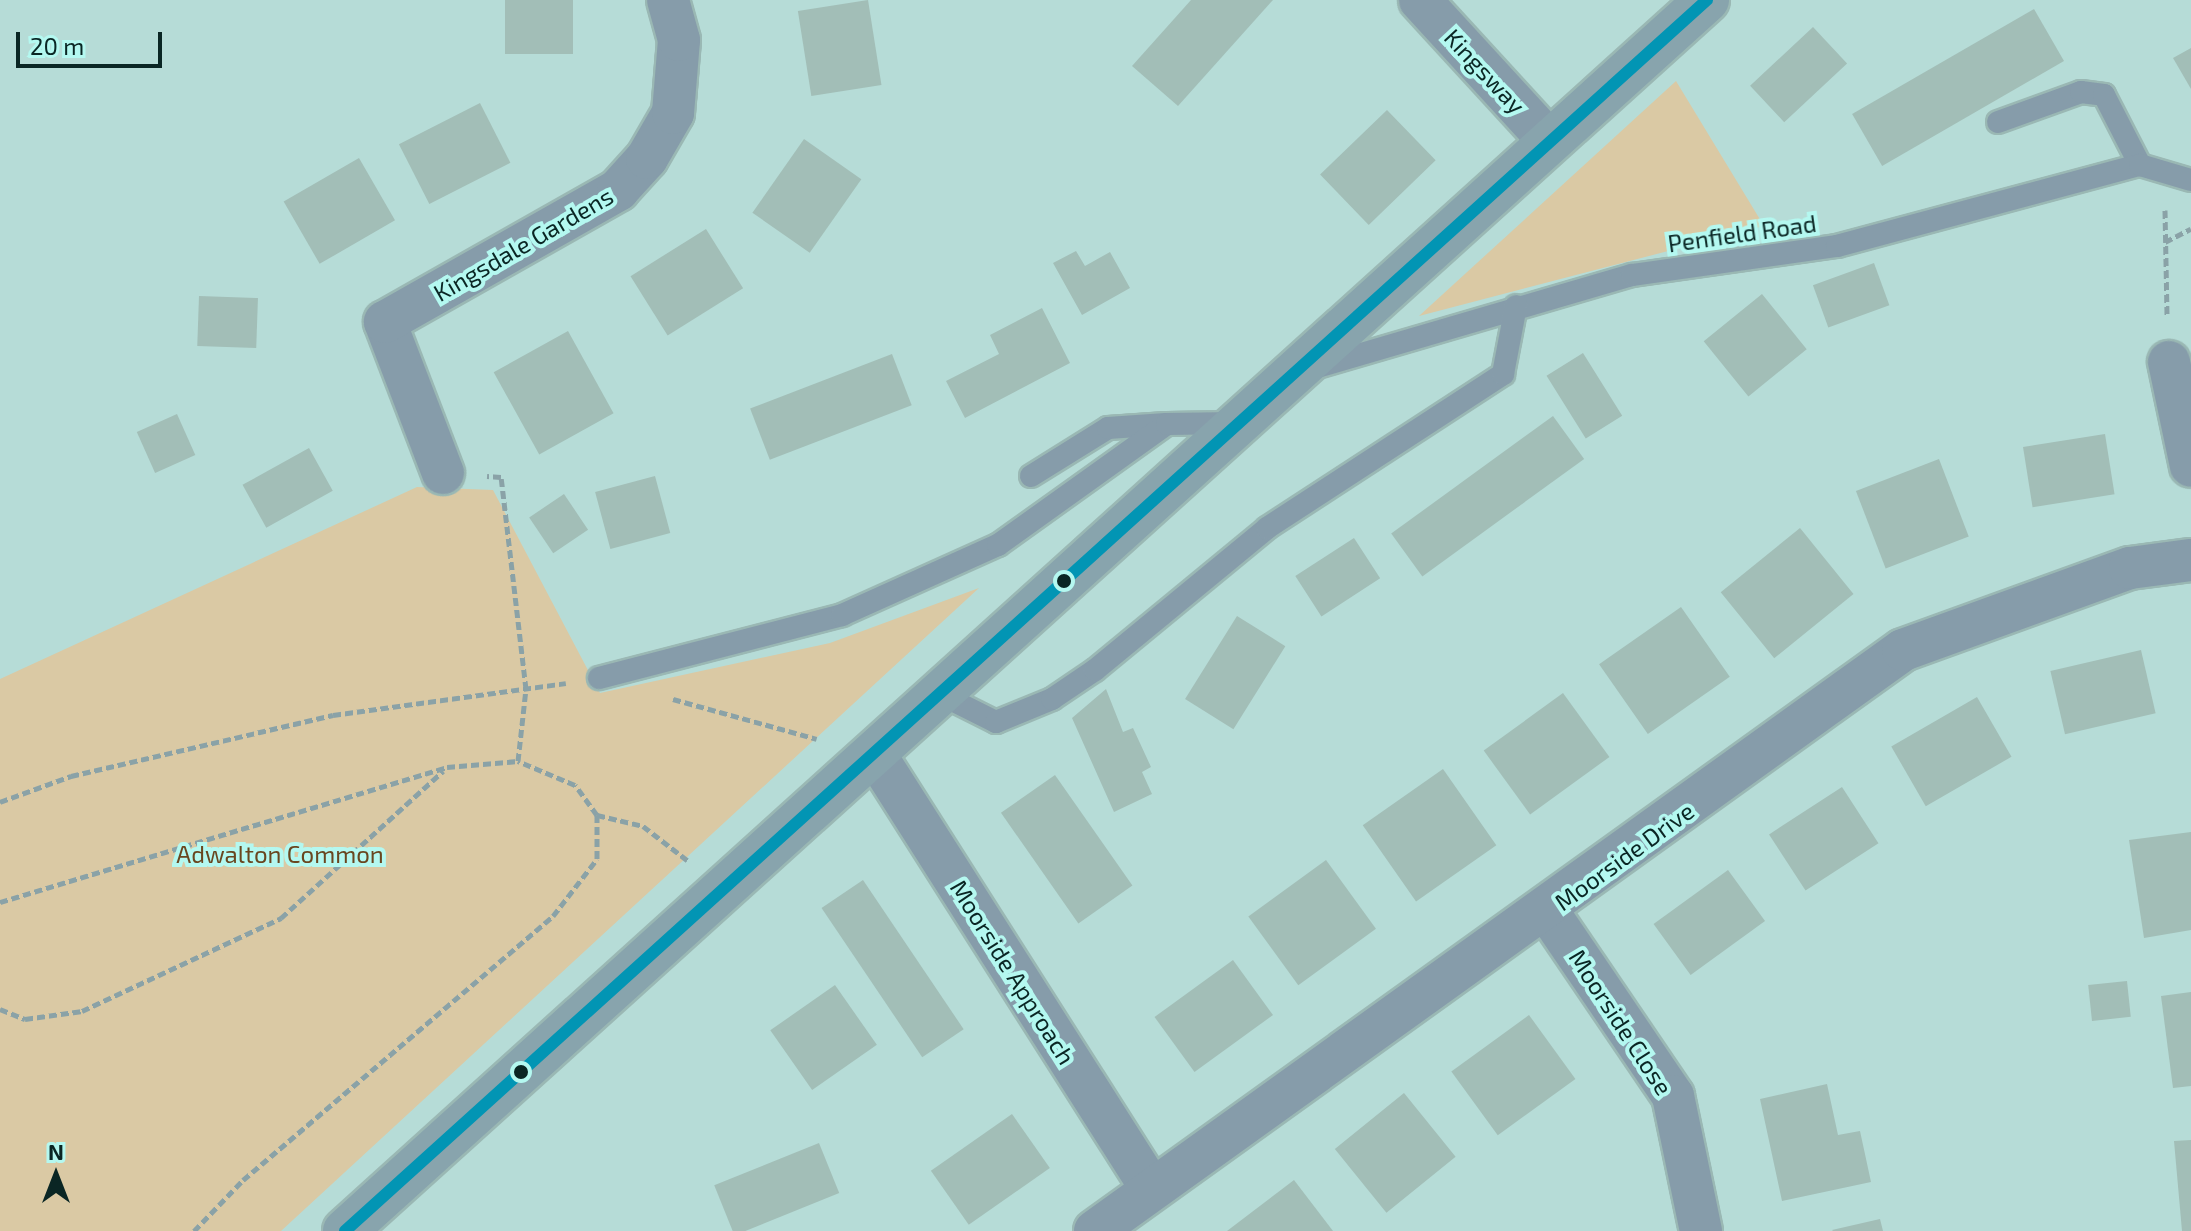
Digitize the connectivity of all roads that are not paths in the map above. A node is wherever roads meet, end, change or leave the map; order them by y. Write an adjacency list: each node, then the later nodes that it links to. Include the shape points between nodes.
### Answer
1 (668, 0): 14 (street, Kingsdale Gardens, via 679,40 673,113 647,158 618,190 385,322)
2 (1420, 0): 5 (street, Kingsway)
3 (1707, 0): 5 (street)
4 (1998, 122): 6 (lane, via 2081,92 2104,95)
5 (1549, 141): 10 (street)
6 (2140, 165): 7 (lane); 8 (lane, Penfield Road, via 1837,246 1632,275)
7 (2191, 180)
8 (1516, 306): 10 (lane, Penfield Road); 18 (lane, via 1503,374 1267,528 1085,677 996,722)
9 (2169, 362): 13 (street)
10 (1301, 371): 11 (street)
11 (1246, 422): 12 (lane); 18 (street)
12 (1167, 424): 15 (lane, via 1108,428); 17 (lane, via 998,545 842,615)
13 (2191, 466)
14 (443, 473)
15 (1031, 476)
16 (2191, 560): 20 (street, Moorside Drive, via 2130,568 1903,650)
17 (599, 678)
18 (944, 696): 19 (street)
19 (876, 756): 21 (street, Moorside Approach); 22 (street)
20 (1548, 912): 21 (street, Moorside Drive); 24 (street, Moorside Close, via 1673,1096)
21 (1151, 1188): 23 (street, Moorside Drive)
22 (345, 1231)
23 (1095, 1231)
24 (1701, 1231)

